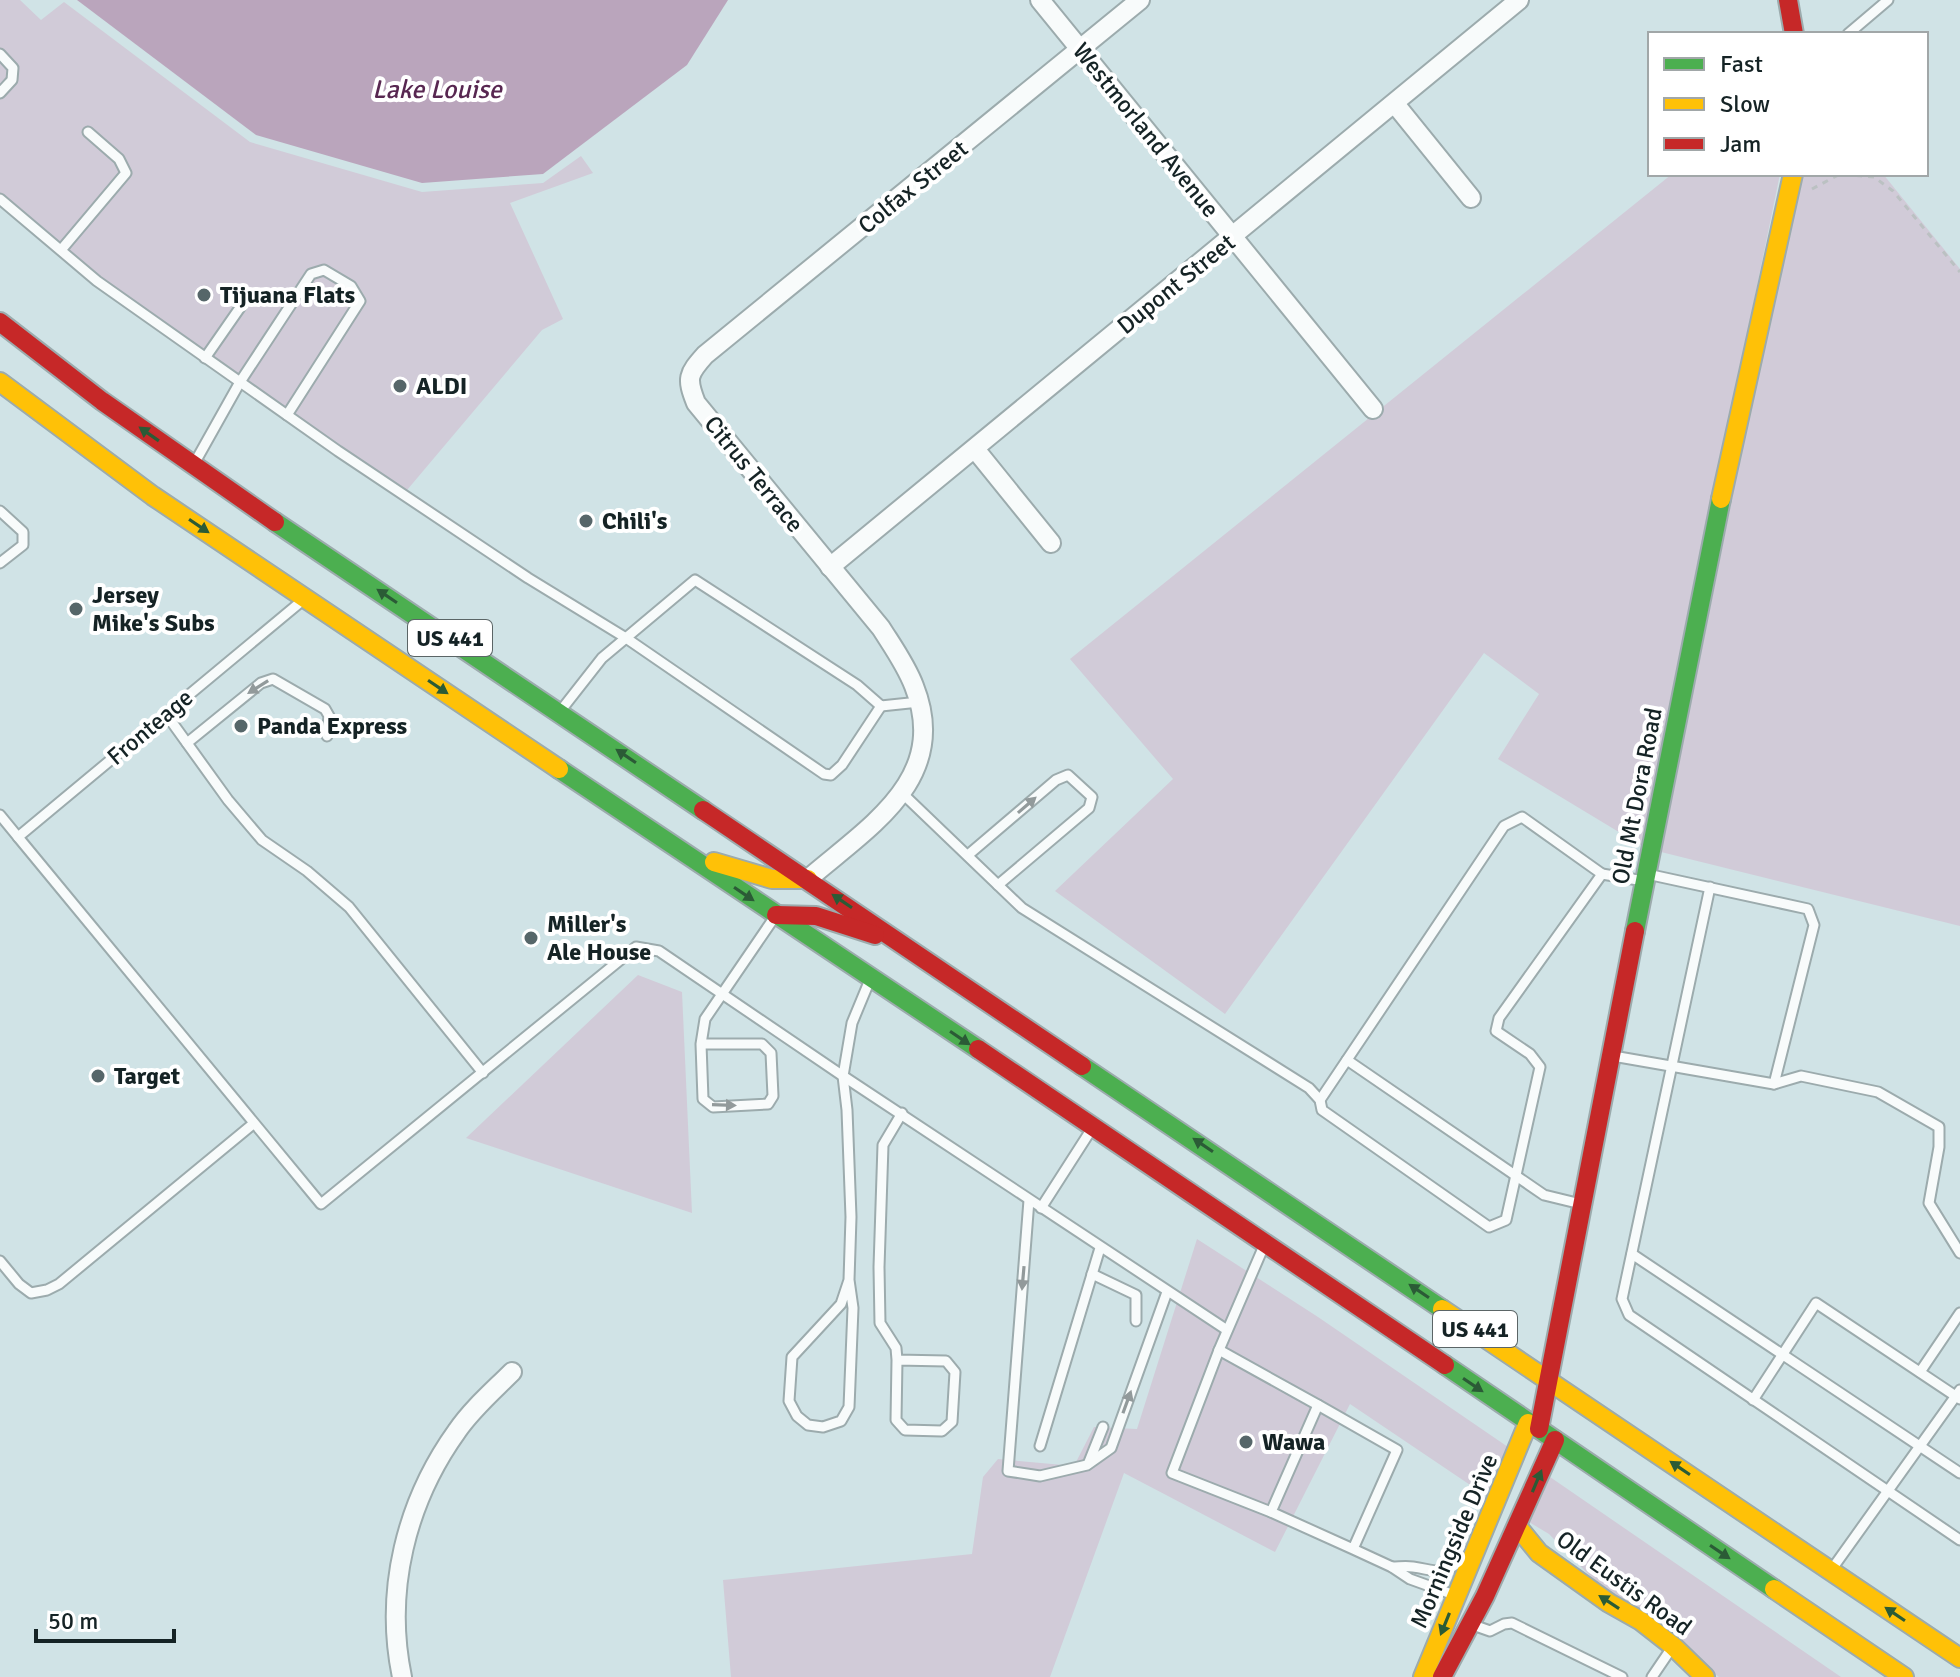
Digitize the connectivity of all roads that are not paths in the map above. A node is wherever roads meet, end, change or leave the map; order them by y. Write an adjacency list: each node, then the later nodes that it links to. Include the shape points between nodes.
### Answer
1 (1040, 0): 8 (street, Westmorland Avenue)
2 (1140, 0): 8 (street, Colfax Street)
3 (1519, 0): 11 (street, Dupont Street)
4 (1788, 0): 6 (main road)
5 (1888, 0): 7 (lane)
6 (1794, 32)
7 (1850, 32)
8 (1080, 49): 16 (street, Westmorland Avenue); 21 (street, Colfax Street, via 705,355)
9 (0, 54): 10 (lane, via 13,68 12,80)
10 (0, 93)
11 (1395, 104): 14 (street); 16 (street, Dupont Street)
12 (88, 132): 17 (lane, via 119,159 126,173)
13 (1793, 176): 46 (main road, Old Mt Dora Road)
14 (1471, 198)
15 (0, 199): 17 (lane)
16 (1233, 237): 24 (street, Westmorland Avenue); 26 (street, Dupont Street)
17 (61, 250): 20 (lane)
18 (246, 299): 20 (lane)
19 (0, 322): 27 (main road, US 441, one-way to 19)
20 (205, 358): 23 (lane)
21 (690, 376): 31 (street, Citrus Terrace, via 696,403)
22 (0, 382): 32 (main road, US 441, one-way to 32, via 153,496)
23 (240, 382): 25 (lane); 25 (lane, via 311,274 324,270 351,286 360,301); 27 (lane)
24 (1373, 409)
25 (287, 415): 33 (lane)
26 (975, 449): 29 (street); 31 (street, Dupont Street)
27 (193, 466): 36 (main road, US 441, one-way to 27)
28 (0, 511): 30 (lane, via 23,532 23,545)
29 (1051, 543)
30 (0, 563)
31 (830, 567): 34 (street, Citrus Terrace, via 881,628)
32 (306, 598): 37 (lane, Fronteage); 43 (main road, US 441, one-way to 43)
33 (626, 638): 35 (lane, via 695,580); 35 (lane, via 824,774 831,775 842,765); 36 (lane, via 602,658)
34 (919, 702): 35 (lane); 40 (street, Citrus Terrace, via 919,762)
35 (881, 706)
36 (560, 712): 47 (main road, US 441, one-way to 36)
37 (166, 714): 39 (lane); 42 (lane, Fronteage)
38 (327, 736): 39 (lane, one-way to 39, via 325,709 273,679)
39 (187, 743): 58 (lane, via 262,840 349,907)
40 (902, 793): 44 (lane); 47 (street, Citrus Terrace)
41 (0, 815): 42 (lane)
42 (18, 837): 63 (lane)
43 (679, 850): 47 (main road, via 773,881); 50 (main road, US 441, one-way to 50)
44 (968, 855): 48 (lane); 48 (lane, one-way to 48, via 1056,780 1068,775 1092,797 1089,808)
45 (1602, 874): 46 (lane); 56 (lane, via 1522,817 1504,826); 65 (lane, via 1499,1018 1496,1031 1540,1067)
46 (1646, 878): 49 (lane); 55 (main road, Old Mt Dora Road)
47 (808, 879): 51 (main road, US 441, one-way to 47)
48 (998, 885): 61 (lane, via 1022,908 1309,1088)
49 (1710, 887): 57 (lane); 60 (lane, via 1808,909 1814,925)
50 (776, 915): 51 (main road, via 816,916); 52 (main road, US 441); 53 (lane)
51 (907, 945): 85 (main road, US 441, one-way to 51)
52 (870, 979): 59 (lane, via 852,1023); 64 (main road, US 441, one-way to 64)
53 (722, 993): 54 (lane, via 705,1019); 58 (lane, via 659,951 636,947); 59 (lane)
54 (701, 1044): 54 (lane, one-way to 54, via 703,1099 713,1107 768,1104 773,1096 771,1053 762,1044)
55 (1613, 1056): 57 (lane); 67 (main road, Old Mt Dora Road)
56 (1347, 1060): 61 (lane); 65 (lane)
57 (1671, 1066): 60 (lane); 72 (lane)
58 (483, 1073): 63 (lane, via 321,1204)
59 (843, 1076): 62 (lane); 75 (lane)
60 (1774, 1084): 71 (lane, via 1801,1076 1878,1092 1939,1127 1929,1203)
61 (1320, 1100): 65 (lane, via 1322,1110 1489,1227 1506,1220)
62 (902, 1113): 66 (lane); 82 (lane, via 883,1145 879,1267 880,1323 896,1348)
63 (253, 1124): 73 (lane, via 59,1284 31,1293)
64 (1093, 1127): 68 (lane); 69 (main road, US 441)
65 (1516, 1177): 67 (lane, via 1544,1195)
66 (1029, 1200): 68 (lane); 93 (lane, one-way to 93, via 1008,1471 1040,1476)
67 (1583, 1205): 85 (main road, Old Mt Dora Road)
68 (1041, 1208): 70 (lane)
69 (1265, 1244): 79 (lane); 90 (main road, US 441, one-way to 90)
70 (1100, 1248): 74 (lane); 76 (lane)
71 (1960, 1253)
72 (1632, 1254): 81 (lane); 87 (lane, via 1622,1299 1629,1315)
73 (0, 1261)
74 (1092, 1274): 78 (lane, via 1136,1295); 91 (lane)
75 (849, 1280): 75 (lane, via 841,1304 792,1357 789,1401 808,1425 841,1421 849,1407)
76 (1167, 1292): 79 (lane); 93 (lane, one-way to 76, via 1111,1448)
77 (1960, 1313): 84 (lane)
78 (1136, 1321)
79 (1227, 1330): 80 (lane)
80 (1219, 1350): 88 (lane); 97 (lane, via 1172,1473)
81 (1782, 1355): 84 (lane, via 1816,1303); 87 (lane); 92 (lane)
82 (897, 1360): 82 (lane, via 896,1420 905,1430 942,1431 952,1422 955,1372 946,1361)
83 (512, 1372): 108 (street, via 456,1432 409,1522 397,1597)
84 (1920, 1372): 86 (lane)
85 (1548, 1378): 90 (main road, Old Mt Dora Road); 102 (main road, US 441, one-way to 85)
86 (1959, 1395): 92 (lane)
87 (1753, 1400): 95 (lane)
88 (1318, 1405): 97 (lane); 100 (lane, via 1397,1450)
89 (1103, 1427): 93 (lane)
90 (1541, 1431): 96 (main road, Morningside Drive); 98 (main road, Morningside Drive, one-way to 90); 114 (main road, US 441, one-way to 114)
91 (1040, 1446)
92 (1920, 1446): 94 (lane); 95 (lane)
93 (1087, 1465)
94 (1960, 1473)
95 (1887, 1492): 99 (lane); 102 (lane)
96 (1498, 1499): 101 (lane, via 1490,1500 1461,1560 1449,1569 1434,1573); 103 (main road, Morningside Drive)
97 (1271, 1512): 100 (lane)
98 (1517, 1526): 104 (main road, Morningside Drive); 106 (main road, Old Eustis Road, one-way to 98, via 1539,1553)
99 (1960, 1540)
100 (1353, 1549): 101 (lane)
101 (1392, 1567): 103 (lane)
102 (1831, 1570): 107 (main road, US 441, one-way to 102)
103 (1457, 1596): 104 (main road); 109 (main road, Morningside Drive, one-way to 109)
104 (1480, 1605): 105 (main road, Morningside Drive)
105 (1470, 1624): 110 (main road, Morningside Drive); 111 (lane, via 1490,1631 1512,1623)
106 (1673, 1646): 112 (lane); 113 (main road, Old Eustis Road)
107 (1960, 1658)
108 (402, 1677)
109 (1423, 1677)
110 (1442, 1677)
111 (1622, 1677)
112 (1652, 1677)
113 (1705, 1677)
114 (1904, 1677)

